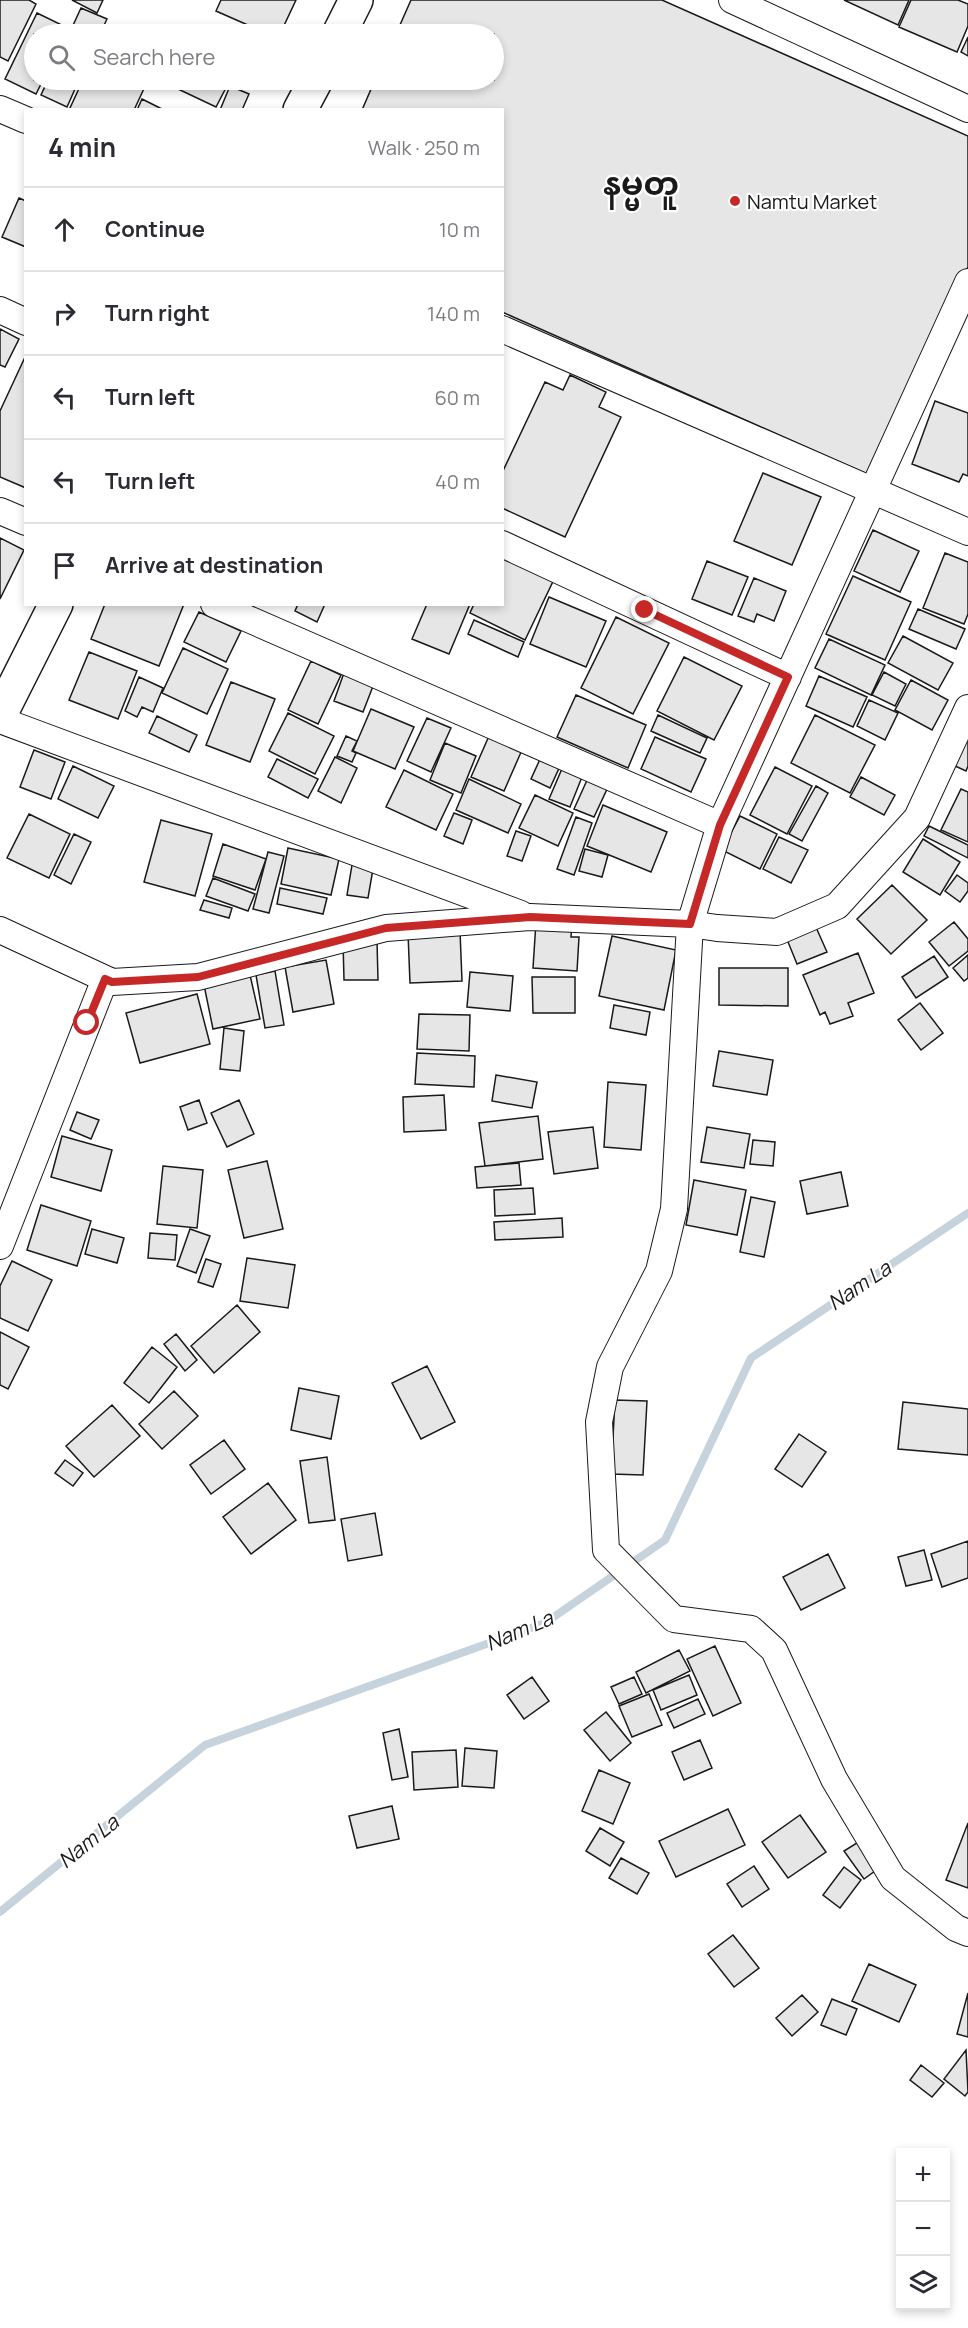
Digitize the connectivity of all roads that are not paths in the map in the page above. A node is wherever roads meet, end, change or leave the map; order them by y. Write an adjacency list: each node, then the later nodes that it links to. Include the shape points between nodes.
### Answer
1 (356, 0): 3 (main road)
2 (740, 2): 7 (street)
3 (344, 24)
4 (311, 90): 5 (main road)
5 (301, 108)
6 (0, 109): 8 (street)
7 (968, 109)
8 (24, 119)
9 (968, 282): 13 (street)
10 (0, 310): 11 (street)
11 (24, 321)
12 (504, 330): 13 (street)
13 (872, 490): 16 (street); 20 (street)
14 (0, 511): 15 (street)
15 (24, 521)
16 (968, 532)
17 (504, 545): 20 (street)
18 (55, 606): 22 (main road)
19 (219, 606): 24 (street)
20 (788, 677): 24 (street)
21 (968, 708): 26 (street, via 917,818 837,906 777,932)
22 (0, 715)
23 (0, 720): 25 (street)
24 (720, 825): 26 (street)
25 (530, 917): 26 (street); 28 (street, via 386,928 198,977 112,982)
26 (690, 924): 30 (street, via 674,1209 659,1271 610,1367 599,1422 606,1550 674,1618 751,1629 774,1650 834,1779 893,1878 956,1928)
27 (0, 930): 28 (street)
28 (105, 979): 29 (street)
29 (0, 1246)
30 (968, 1933)

